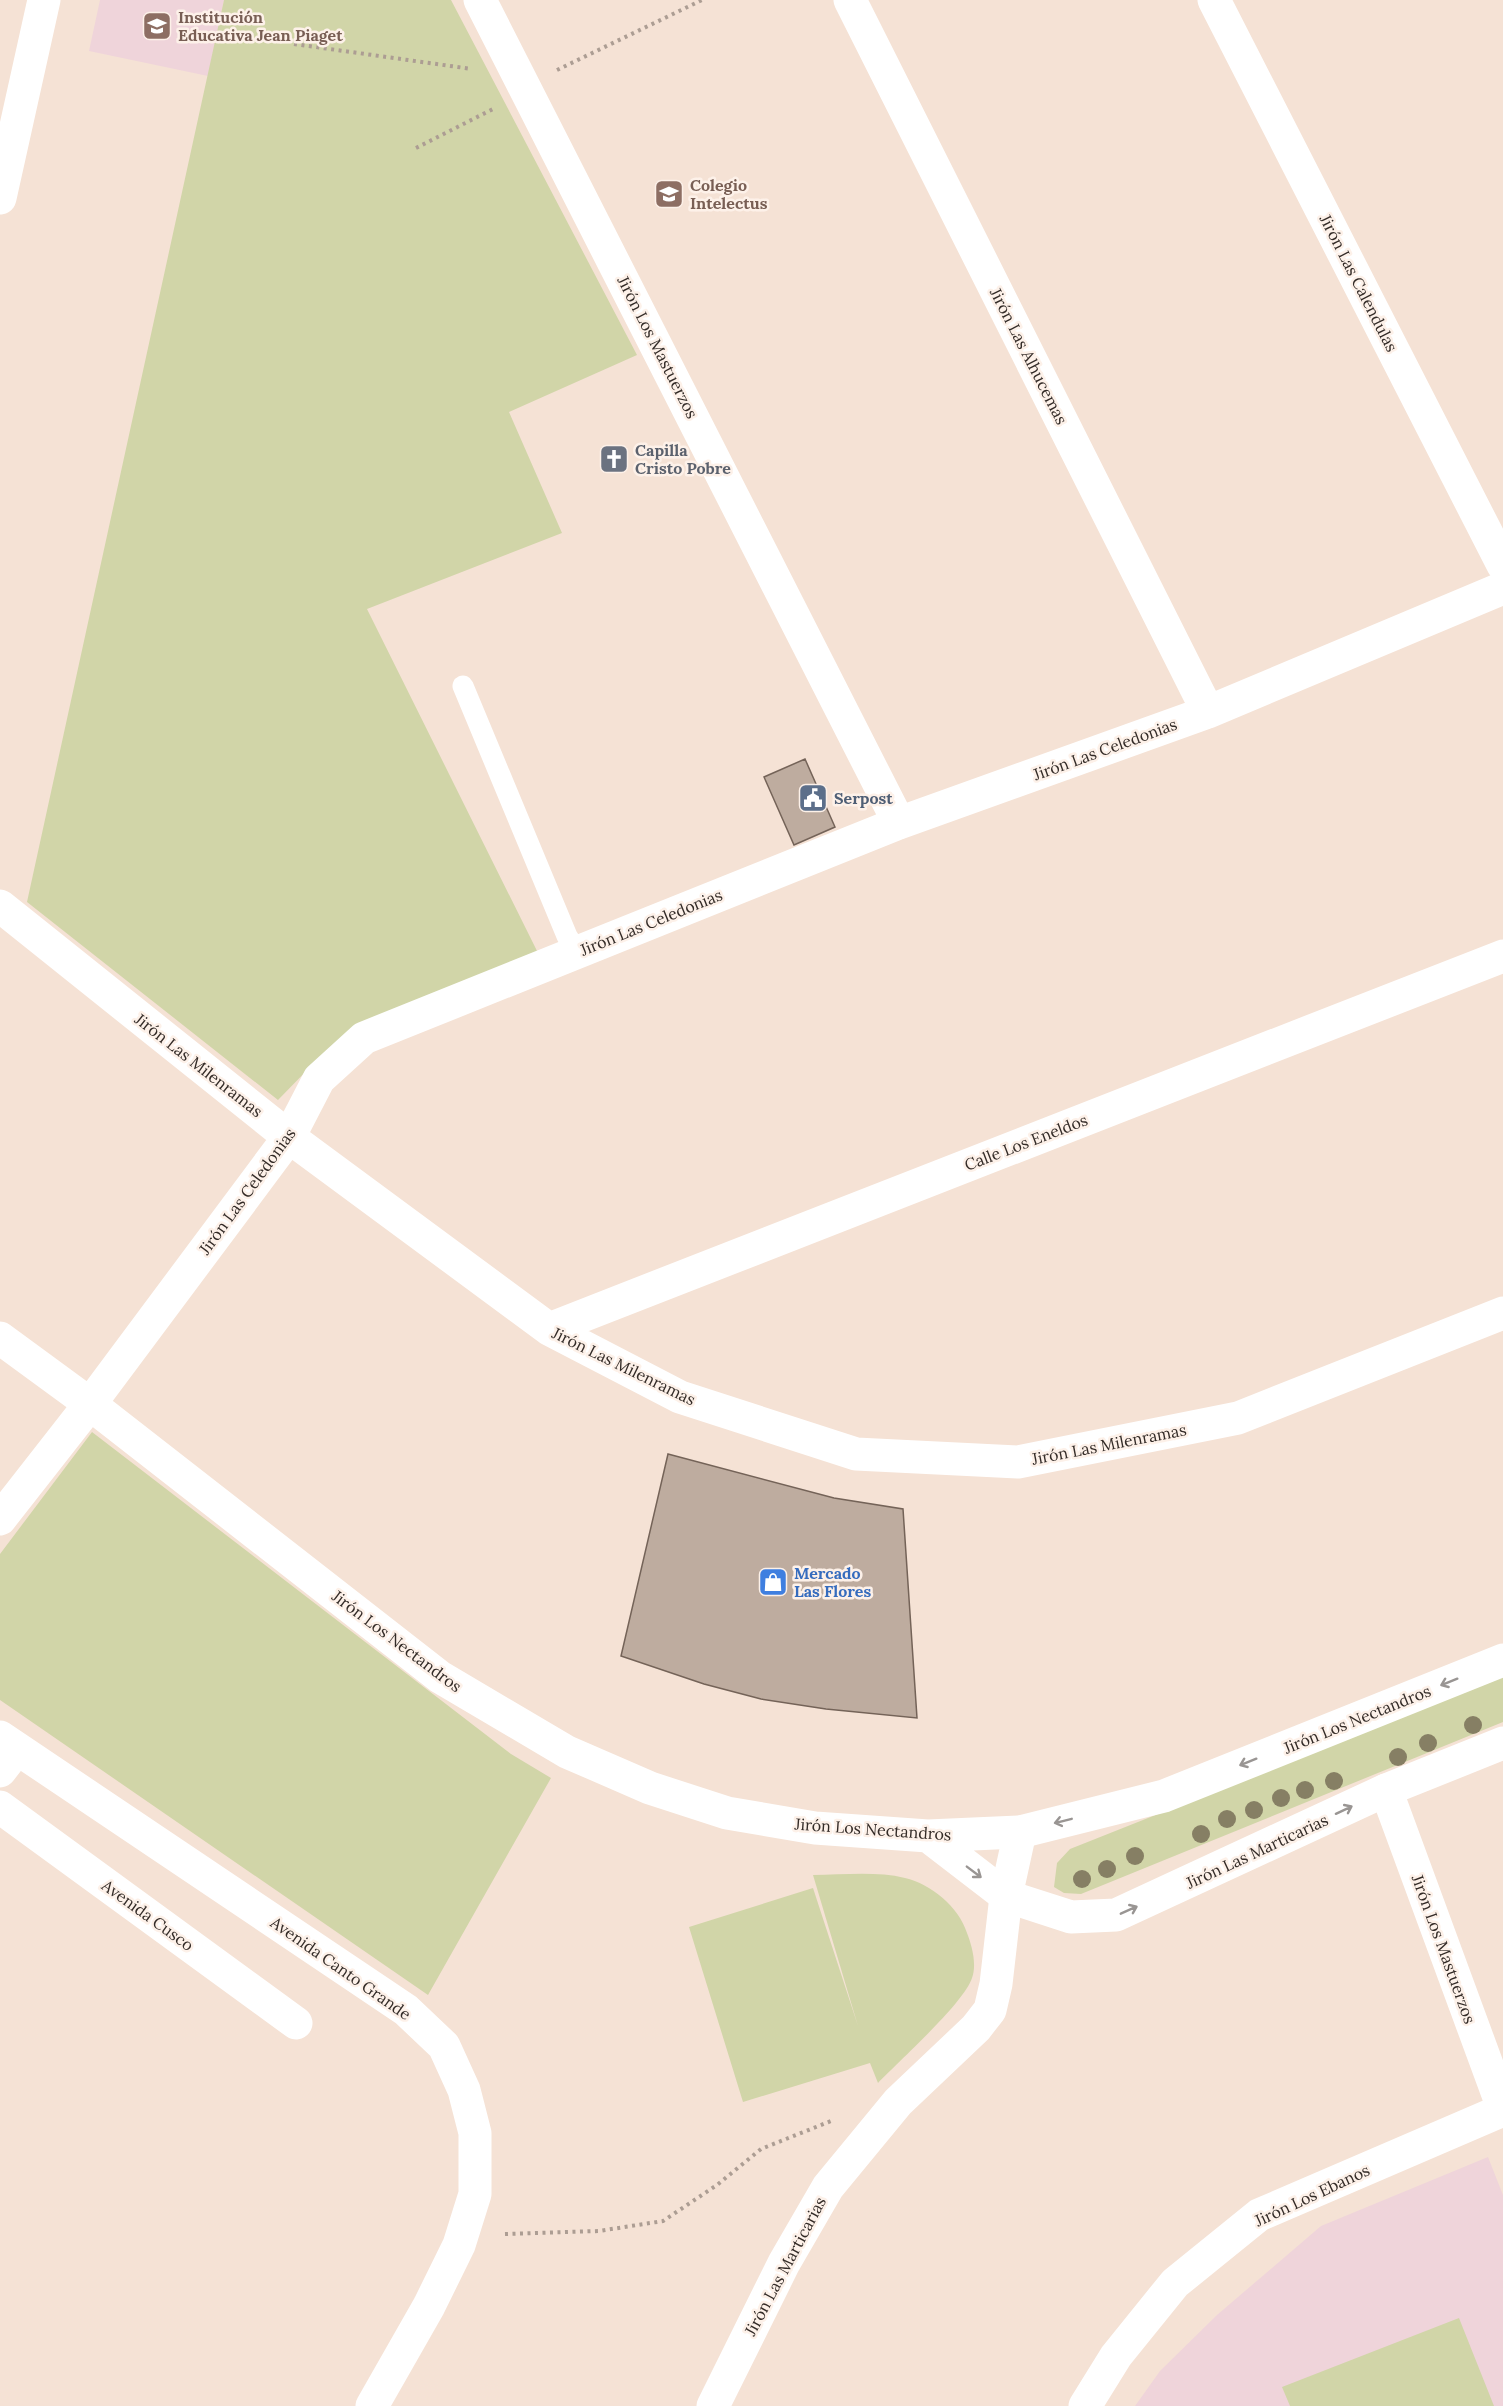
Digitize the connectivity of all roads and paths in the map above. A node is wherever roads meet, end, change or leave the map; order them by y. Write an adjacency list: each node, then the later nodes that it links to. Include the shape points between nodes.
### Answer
1 (44, 0): 11 (street)
2 (480, 0): 8 (street, Jirón Los Mastuerzos)
3 (702, 0): 8 (path)
4 (850, 0): 15 (street, Jirón Las Alhucemas)
5 (1214, 0): 12 (street, Jirón Las Calendulas)
6 (294, 44): 7 (path)
7 (482, 70)
8 (524, 86): 16 (street, Jirón Los Mastuerzos)
9 (499, 106): 10 (path)
10 (416, 148)
11 (0, 198)
12 (1503, 565)
13 (1503, 588): 15 (street, Jirón Las Celedonias)
14 (463, 686): 18 (lane)
15 (1208, 712): 16 (street, Jirón Las Celedonias)
16 (899, 823): 18 (street, Jirón Las Celedonias)
17 (0, 906): 20 (street, Jirón Las Milenramas)
18 (577, 952): 20 (street, Jirón Las Celedonias, via 364,1038 319,1079)
19 (1503, 956): 22 (street, Calle Los Eneldos)
20 (289, 1137): 22 (street, Jirón Las Milenramas); 24 (street, Jirón Las Celedonias)
21 (1503, 1313): 22 (street, Jirón Las Milenramas, via 1238,1418 1018,1462 856,1454 680,1397)
22 (549, 1329)
23 (0, 1338): 24 (street, Jirón Los Nectandros)
24 (90, 1404): 25 (street, Jirón Las Celedonias); 32 (street, Jirón Los Nectandros, via 440,1677 567,1752 650,1788 727,1813 815,1828)
25 (0, 1519)
26 (1503, 1660): 31 (street, Jirón Los Nectandros, one-way to 31, via 1164,1796)
27 (1503, 1743): 29 (street, Jirón Las Marticarias)
28 (6, 1752): 38 (street, Avenida Canto Grande, via 406,2010 444,2046 464,2090 475,2133 475,2194 459,2245)
29 (1386, 1790): 33 (street, Jirón Las Marticarias, one-way to 29, via 1071,1917 1116,1915); 35 (street, Jirón Los Mastuerzos)
30 (0, 1807): 34 (street, Avenida Cusco)
31 (1020, 1832): 32 (street, Jirón Los Nectandros); 33 (street, Jirón Las Marticarias)
32 (928, 1836): 33 (street, Jirón Las Marticarias, one-way to 33)
33 (1006, 1896): 39 (street, Jirón Las Marticarias, via 990,2010 898,2102 828,2187 784,2263)
34 (296, 2023)
35 (1503, 2109): 40 (street, Jirón Los Ebanos, via 1259,2215 1175,2283 1116,2356)
36 (835, 2119): 37 (path, via 761,2149 663,2221 599,2231)
37 (505, 2235)
38 (372, 2406)
39 (713, 2406)
40 (1085, 2406)

